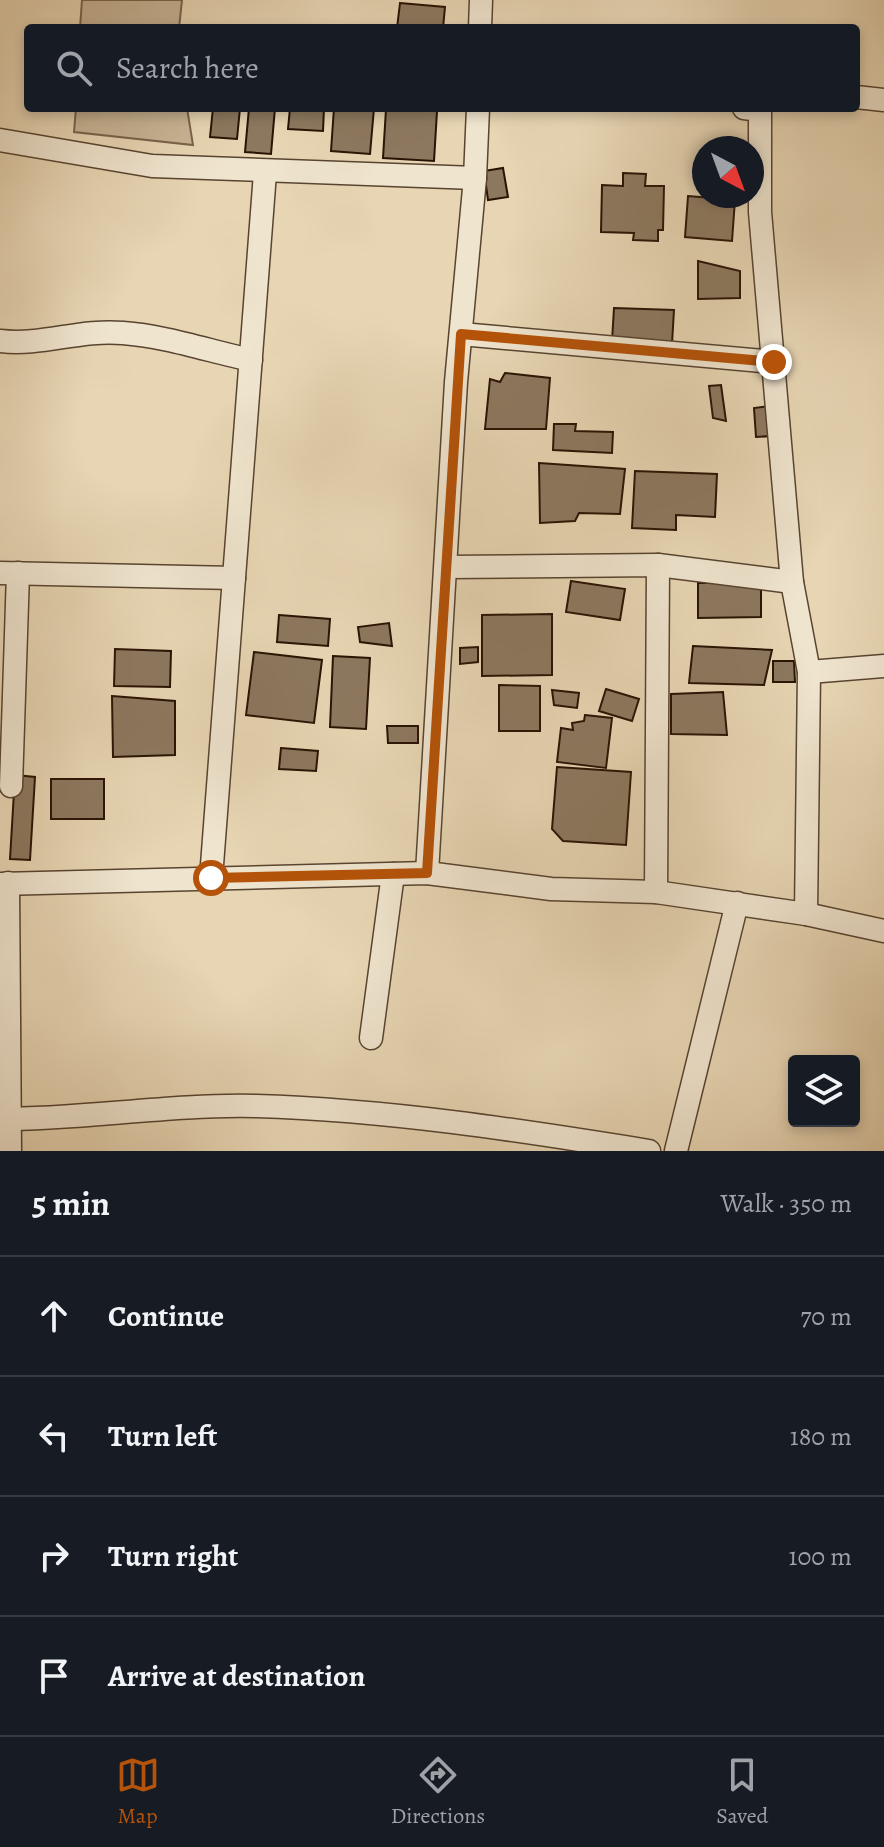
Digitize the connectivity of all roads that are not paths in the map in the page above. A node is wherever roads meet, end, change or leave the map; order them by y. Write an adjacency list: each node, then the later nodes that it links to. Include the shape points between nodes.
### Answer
1 (481, 0): 2 (street)
2 (480, 24)
3 (860, 97): 4 (street)
4 (884, 100)
5 (478, 112): 9 (street)
6 (758, 112): 13 (street, via 760,212)
7 (0, 140): 8 (street, via 152,166)
8 (265, 173): 9 (street); 12 (street)
9 (475, 178): 10 (street)
10 (461, 334): 13 (street); 15 (street)
11 (0, 341): 12 (street, via 25,344 75,332 124,333)
12 (251, 360): 17 (street)
13 (774, 362): 18 (street)
14 (658, 565): 15 (street); 18 (street); 26 (street)
15 (447, 567): 22 (street)
16 (9, 573): 17 (street); 21 (street)
17 (234, 578): 24 (street)
18 (792, 582): 20 (street)
19 (884, 666): 20 (street)
20 (809, 672): 28 (street)
21 (11, 786)
22 (427, 873): 23 (street); 26 (street, via 551,889)
23 (393, 874): 24 (street); 30 (street)
24 (211, 878): 25 (street)
25 (4, 884): 31 (street)
26 (656, 892): 27 (street)
27 (737, 903): 28 (street); 34 (street)
28 (806, 914): 29 (street)
29 (884, 931)
30 (371, 1038)
31 (4, 1119): 32 (street); 33 (street, via 254,1106 440,1118)
32 (10, 1151)
33 (649, 1151)
34 (676, 1151)

